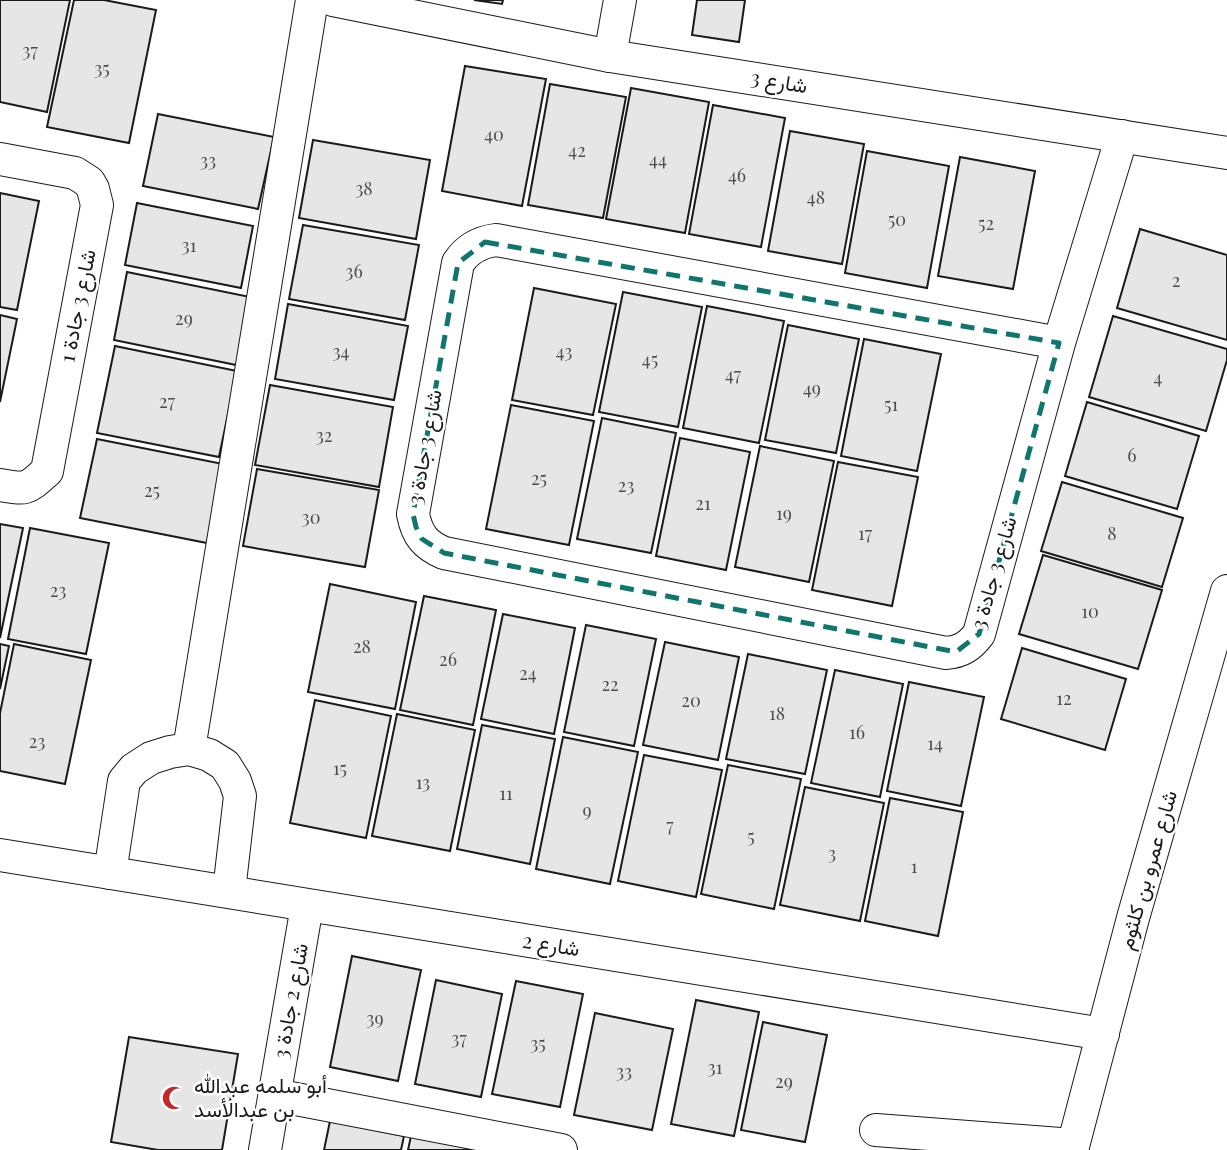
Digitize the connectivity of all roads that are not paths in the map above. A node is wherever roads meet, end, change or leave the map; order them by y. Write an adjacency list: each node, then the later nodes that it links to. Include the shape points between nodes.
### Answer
1 (312, 0): 11 (street)
2 (333, 0): 4 (street, شارع 3)
3 (620, 0): 4 (street)
4 (610, 56): 5 (street, شارع 3)
5 (1122, 136): 6 (street, شارع 3); 8 (street, شارع 3 جادة 3)
6 (1227, 153)
7 (0, 159): 9 (street, شارع 3 جادة 1, via 75,173 89,182 97,205 47,471 20,489)
8 (1059, 343): 8 (street, شارع 3 جادة 3, via 979,634 956,652 444,553 422,539 416,527 413,514 458,263 485,242 496,240)
9 (0, 485)
10 (1227, 591): 16 (street, شارع عمرو بن كلثوم)
11 (189, 749): 13 (street, via 151,758 124,781); 14 (street, via 225,765 240,796)
12 (0, 855): 13 (street, شارع 2)
13 (110, 873): 14 (street, شارع 2)
14 (229, 891): 15 (street, شارع 2)
15 (307, 906): 16 (street, شارع 2); 17 (street, شارع 2 جادة 3)
16 (1103, 1034): 19 (street, شارع عمرو بن كلثوم)
17 (275, 1095): 20 (street, شارع 2 جادة 3); 21 (street)
18 (876, 1130): 19 (street)
19 (1073, 1147)
20 (265, 1150)
21 (561, 1150)

